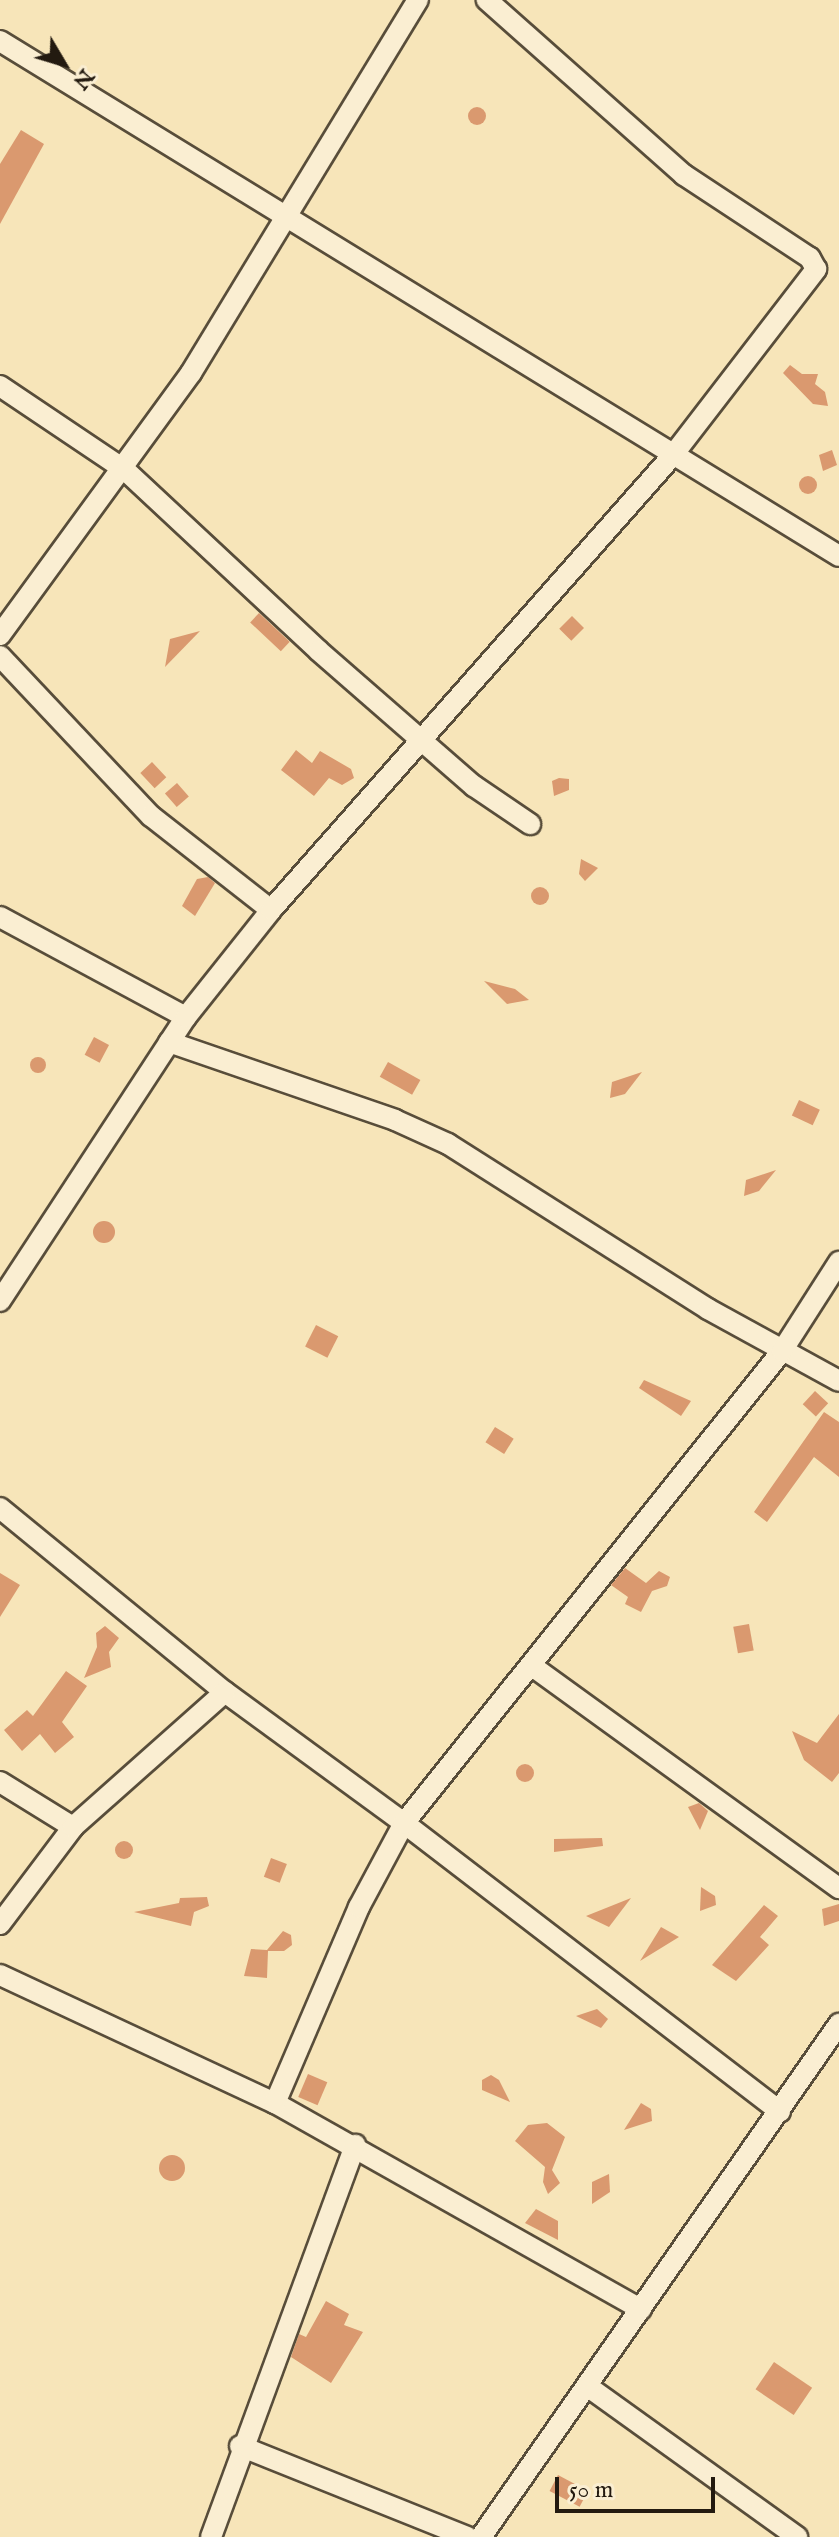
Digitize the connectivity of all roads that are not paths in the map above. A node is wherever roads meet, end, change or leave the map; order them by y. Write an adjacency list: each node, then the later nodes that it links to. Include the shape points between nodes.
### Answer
1 (418, 0): 4 (street)
2 (487, 0): 6 (street, via 684,175 815,264 811,277)
3 (0, 41): 4 (street)
4 (287, 216): 6 (street); 7 (street)
5 (0, 386): 7 (street)
6 (673, 455): 8 (street); 11 (street)
7 (125, 470): 9 (street); 11 (street)
8 (839, 556)
9 (0, 635)
10 (0, 656): 13 (street, via 151,816)
11 (422, 741): 12 (street); 13 (street)
12 (530, 824)
13 (271, 910): 15 (street)
14 (0, 917): 15 (street)
15 (186, 1017): 16 (street)
16 (169, 1042): 18 (street); 19 (street, via 395,1120 448,1144)
17 (839, 1262): 19 (street)
18 (0, 1301)
19 (782, 1351): 20 (street); 22 (street)
20 (839, 1381)
21 (0, 1508): 23 (street)
22 (532, 1666): 25 (street); 27 (street)
23 (225, 1692): 25 (street); 26 (street)
24 (0, 1782): 26 (street)
25 (404, 1823): 31 (street, via 359,1907); 32 (street)
26 (73, 1827): 28 (street)
27 (839, 1888)
28 (0, 1924)
29 (0, 1975): 31 (street)
30 (839, 2024): 32 (street)
31 (275, 2103): 33 (street)
32 (780, 2112): 34 (street)
33 (355, 2145): 34 (street); 36 (street)
34 (641, 2309): 35 (street)
35 (587, 2386): 39 (street); 40 (street)
36 (240, 2446): 37 (street); 38 (street)
37 (211, 2537)
38 (467, 2537)
39 (481, 2537)
40 (797, 2537)

